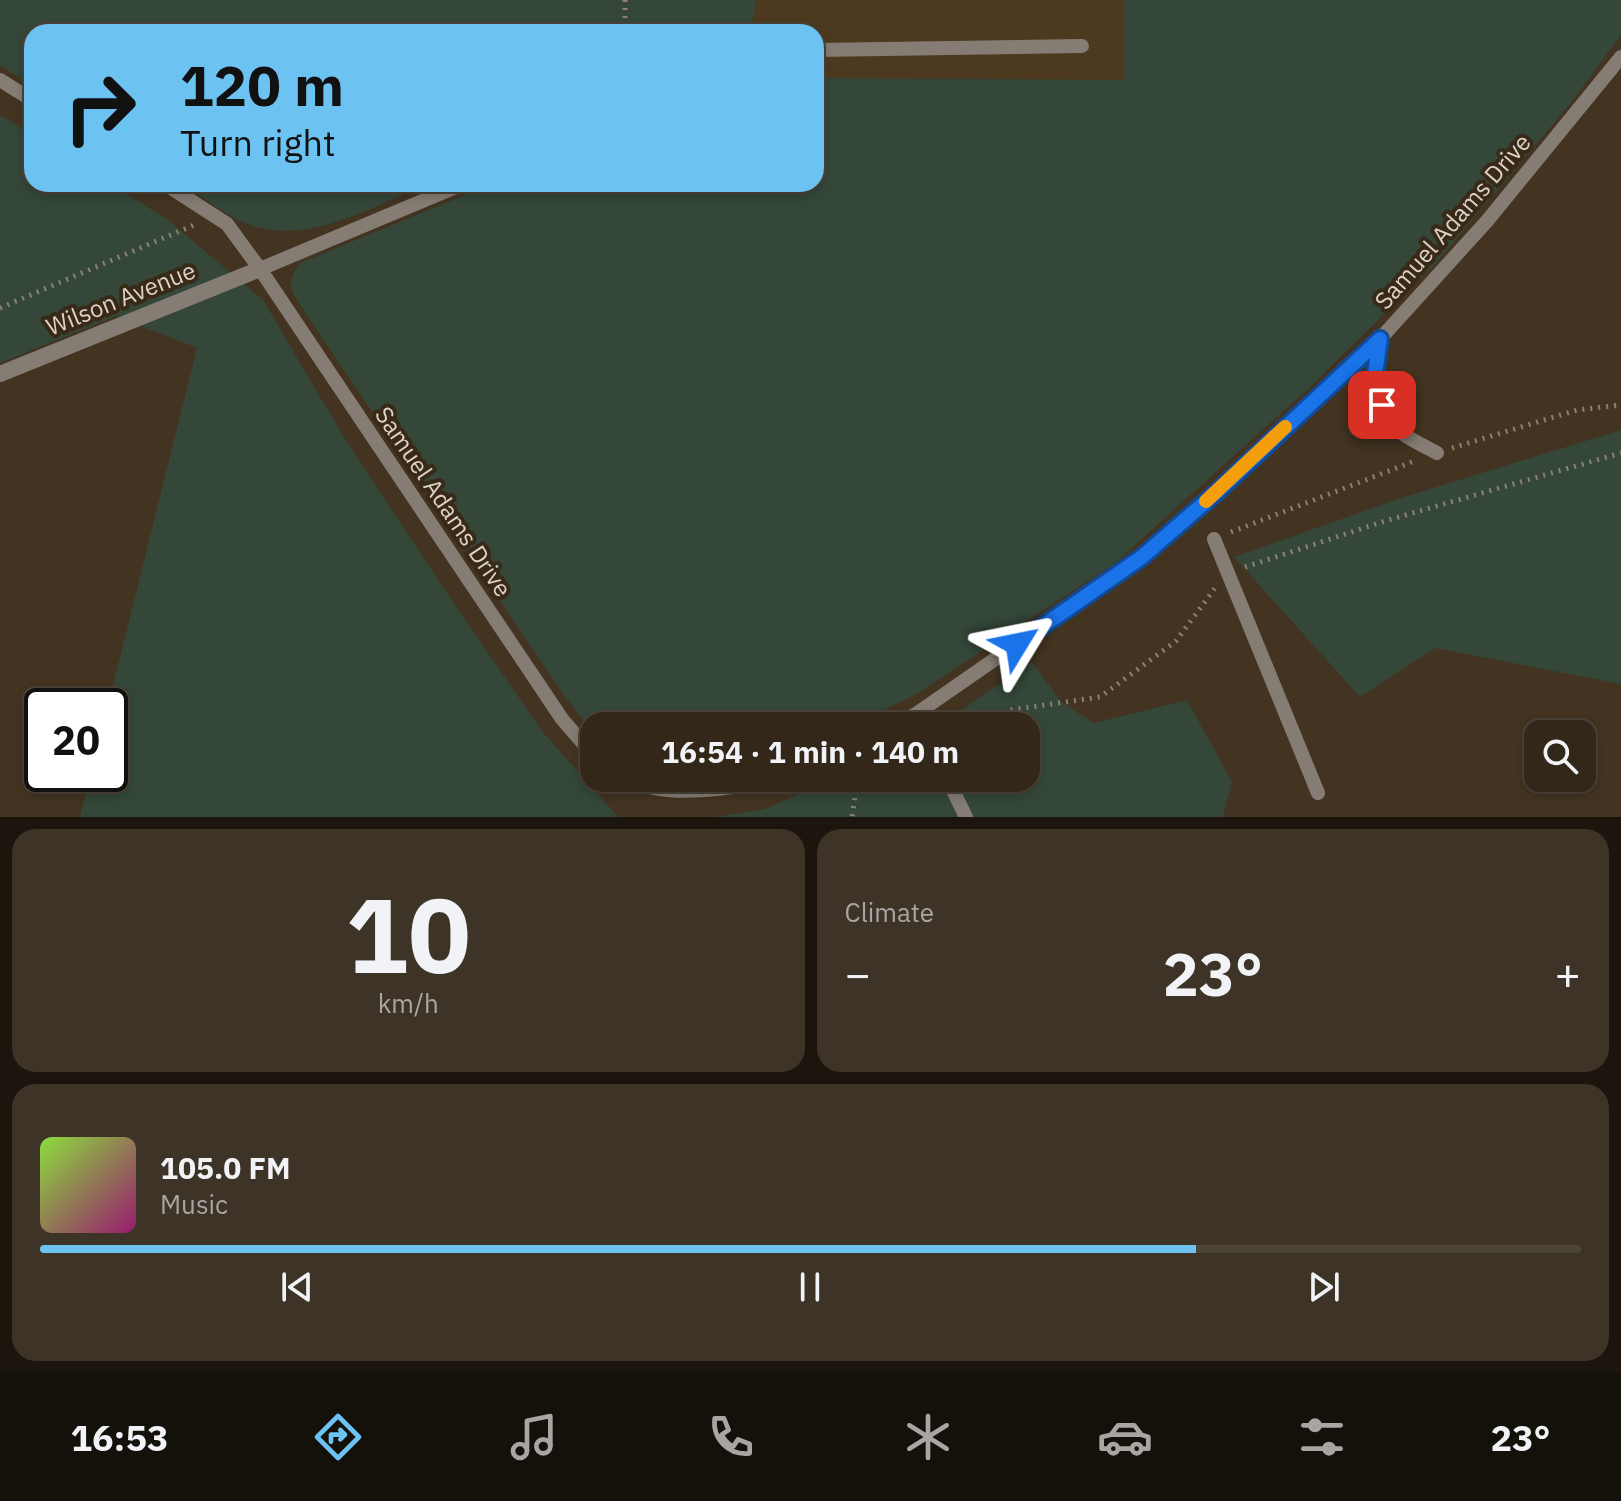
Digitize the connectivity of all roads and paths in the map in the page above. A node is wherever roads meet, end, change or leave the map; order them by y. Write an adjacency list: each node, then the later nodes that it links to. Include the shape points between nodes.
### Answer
1 (625, 0): 2 (path)
2 (625, 24)
3 (1082, 46): 4 (lane)
4 (824, 50)
5 (1621, 57): 13 (lane, Samuel Adams Drive, via 1487,221)
6 (0, 80): 7 (lane)
7 (24, 95)
8 (177, 192): 10 (lane, Samuel Adams Drive)
9 (444, 192): 11 (lane)
10 (213, 215): 11 (lane, Samuel Adams Drive, via 227,224); 12 (path)
11 (260, 269): 14 (street, Wilson Avenue); 22 (lane, Samuel Adams Drive)
12 (0, 308)
13 (1380, 339): 16 (lane, via 1375,374 1382,405 1403,433); 20 (lane, Samuel Adams Drive, via 1142,557)
14 (0, 374)
15 (1621, 405): 16 (path, via 1577,410)
16 (1437, 453): 18 (path)
17 (1621, 453): 19 (path)
18 (1214, 539): 19 (lane)
19 (1228, 573): 21 (path, via 1176,641 1100,697); 25 (lane)
20 (930, 712)
21 (1006, 712)
22 (580, 740)
23 (856, 792): 26 (path)
24 (954, 792): 27 (lane)
25 (1318, 793)
26 (852, 817)
27 (966, 817)

